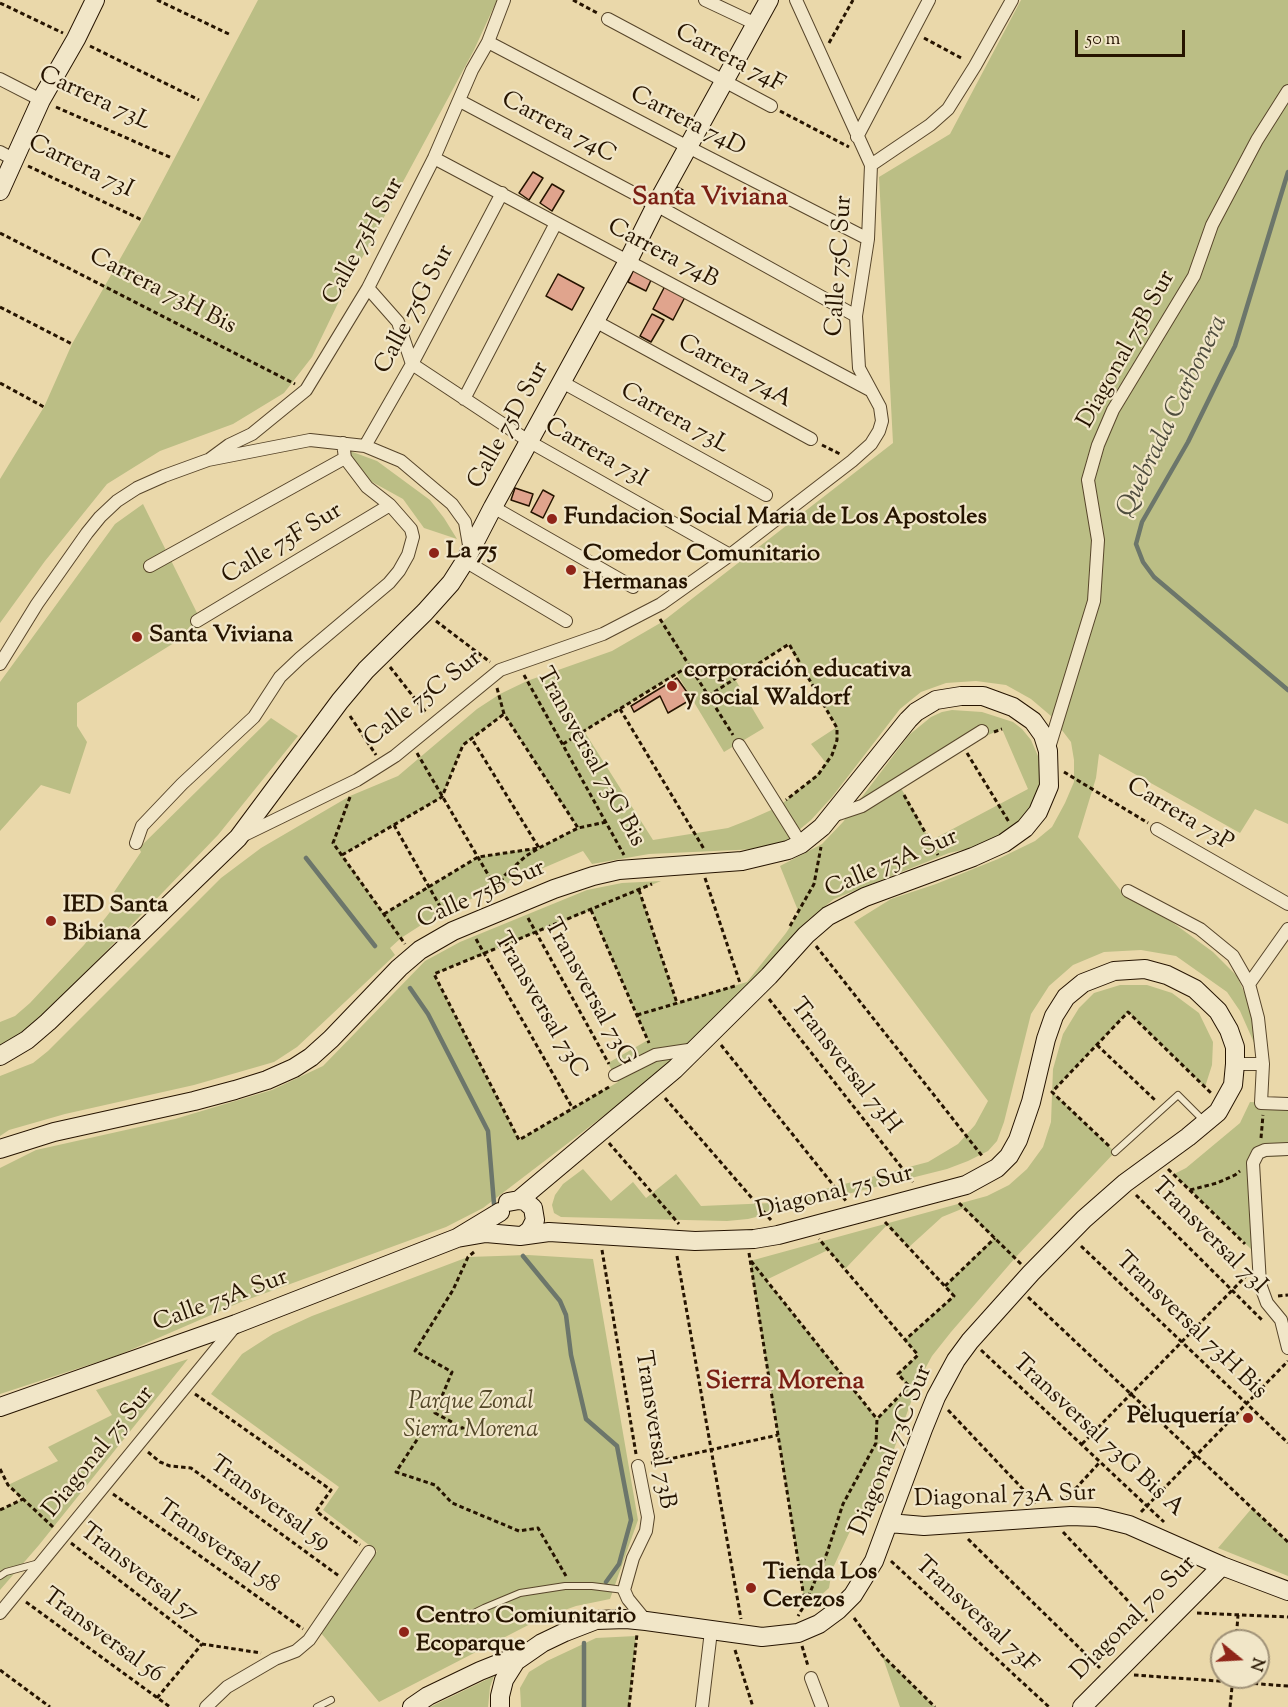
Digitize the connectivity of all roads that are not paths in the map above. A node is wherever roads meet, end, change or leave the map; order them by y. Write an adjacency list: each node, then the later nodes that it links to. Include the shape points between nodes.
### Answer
1 (95, 0): 14 (street)
2 (504, 0): 10 (street, Calle 75H Sur)
3 (705, 0): 9 (street)
4 (769, 0): 9 (street, Calle 75D Sur)
5 (796, 0): 17 (street)
6 (929, 0): 17 (street)
7 (1012, 0): 21 (street, Calle 75C Sur, via 948,109 930,125)
8 (608, 19): 12 (street, Carrera 74F)
9 (756, 24): 12 (street, Calle 75D Sur)
10 (488, 42): 15 (street, Calle 75H Sur); 18 (street, Carrera 74D)
11 (0, 79): 14 (street, Carrera 73L)
12 (725, 81): 16 (street, Carrera 74F); 18 (street, Calle 75D Sur)
13 (1288, 91): 53 (street, Diagonal 75B Sur, via 1212,225 1194,276 1113,410 1098,445 1088,480 1098,540 1094,601)
14 (41, 100): 19 (street)
15 (460, 101): 20 (street, Calle 75H Sur); 24 (street, Carrera 74C)
16 (771, 106)
17 (857, 137): 21 (street)
18 (688, 147): 24 (street, Calle 75D Sur); 26 (street, Carrera 74D)
19 (8, 156): 22 (street)
20 (434, 158): 23 (street, Carrera 74B); 28 (street, Calle 75H Sur)
21 (868, 161): 26 (street, Calle 75C Sur)
22 (0, 191)
23 (502, 193): 25 (street, Carrera 74B); 31 (street, Calle 75G Sur)
24 (656, 205): 27 (street, Calle 75D Sur); 29 (street, Carrera 74C)
25 (556, 223): 27 (street, Carrera 74B); 34 (street)
26 (868, 239): 29 (street, Calle 75C Sur)
27 (628, 261): 30 (street, Calle 75D Sur); 33 (street, Carrera 74B)
28 (368, 288): 31 (street, via 398,321); 40 (street, Calle 75H Sur, via 306,390 252,434)
29 (856, 316): 33 (street, Calle 75C Sur, via 859,368)
30 (595, 321): 32 (street, Calle 75D Sur); 35 (street, Carrera 74A)
31 (412, 364): 34 (street, Carrera 73I); 38 (street, Calle 75G Sur)
32 (562, 382): 36 (street, Calle 75D Sur); 41 (street, Carrera 73L)
33 (870, 390): 44 (street, Calle 75C Sur, via 880,406 882,421 871,444)
34 (464, 399): 36 (street, Carrera 73I)
35 (811, 439)
36 (530, 442): 43 (street, Calle 75D Sur); 44 (street, Carrera 73I)
37 (343, 443): 38 (street); 39 (street); 40 (street, via 310,440)
38 (365, 446): 45 (street, via 400,462 452,504 465,522)
39 (345, 458): 42 (street, via 367,487); 46 (street)
40 (208, 460): 50 (street, via 137,488 100,517 37,604)
41 (766, 495)
42 (390, 505): 48 (street, Calle 75F Sur); 57 (street, via 411,529 413,537 404,563 389,583 280,677 254,717 142,826)
43 (492, 507): 45 (street, Calle 75D Sur); 47 (street)
44 (730, 555): 56 (street, Calle 75C Sur, via 653,609 603,634 495,673 382,764)
45 (468, 557): 49 (street); 56 (street, Calle 75D Sur, via 425,612 345,694)
46 (150, 566)
47 (633, 587)
48 (197, 621)
49 (566, 621)
50 (0, 664)
51 (982, 731): 54 (street, via 862,806)
52 (739, 745): 58 (street)
53 (1049, 757): 54 (street, Calle 75B Sur, via 1042,735 1014,707 972,695 936,700 916,712 900,729); 63 (street, Calle 75A Sur, via 1049,786 1038,812 1017,835 828,916 756,982)
54 (826, 821): 58 (street, Calle 75B Sur)
55 (1157, 829): 60 (street, Carrera 73P)
56 (238, 838): 64 (street, Calle 75C Sur, via 48,1022)
57 (136, 843)
58 (801, 844): 70 (street, Calle 75B Sur, via 757,859 632,869 585,878 431,942 413,955 331,1039 294,1068 235,1090 54,1132)
59 (1128, 891): 62 (street, via 1216,941 1233,956)
60 (1288, 904)
61 (1288, 929): 62 (street)
62 (1249, 984): 66 (street, via 1258,1018)
63 (695, 1049): 67 (street, via 655,1056); 73 (street, Calle 75A Sur, via 553,1172)
64 (0, 1056)
65 (1235, 1064): 66 (street); 69 (street, Diagonal 73C Sur, via 1233,1085); 75 (street, Diagonal 75 Sur, via 1229,1030 1218,1011 1195,989 1145,969 1102,974 1083,983 1054,1016 1031,1102 1009,1156 993,1171 966,1185 747,1240 695,1241)
66 (1263, 1064): 68 (street, via 1261,1103)
67 (617, 1079)
68 (1288, 1104)
69 (1206, 1123): 72 (lane, via 1178,1095); 82 (street, Diagonal 73C Sur, via 1125,1183 1069,1234 970,1341 936,1397)
70 (0, 1149)
71 (1288, 1149): 79 (street, via 1258,1153 1253,1176 1260,1284 1263,1296 1281,1320)
72 (1115, 1152)
73 (529, 1208): 74 (street, via 507,1203); 75 (street, Diagonal 75 Sur, via 548,1225); 76 (street, via 534,1226)
74 (500, 1212): 76 (street, via 501,1224); 77 (street, Calle 75A Sur)
75 (566, 1232): 76 (street, Diagonal 75 Sur)
76 (517, 1234): 77 (street, Calle 75A Sur, via 486,1233)
77 (457, 1238): 78 (street, Calle 75A Sur)
78 (236, 1324): 80 (street, Calle 75A Sur); 84 (street, Diagonal 75 Sur)
79 (1288, 1348)
80 (0, 1407)
81 (638, 1466): 87 (street, Transversal 73B, via 648,1517)
82 (889, 1523): 85 (street, Diagonal 73A Sur, via 954,1525 1097,1517 1129,1525); 92 (street, Diagonal 73C Sur, via 864,1580 819,1624 793,1634 762,1637)
83 (369, 1552): 96 (street, via 312,1636 296,1651 227,1687)
84 (42, 1562): 86 (lane); 89 (street, Diagonal 75 Sur)
85 (1222, 1566): 88 (street, Diagonal 73A Sur); 102 (street, Diagonal 70 Sur)
86 (0, 1576)
87 (624, 1590): 90 (lane, via 592,1586 520,1593); 91 (street)
88 (1288, 1591)
89 (0, 1613)
90 (462, 1619)
91 (642, 1621): 92 (street, Diagonal 73C Sur); 93 (street, Diagonal 73C Sur, via 596,1620)
92 (711, 1631): 100 (street)
93 (524, 1653): 98 (street); 99 (street, Diagonal 73C Sur, via 504,1680)
94 (811, 1678): 101 (street)
95 (331, 1700): 97 (lane)
96 (206, 1707)
97 (317, 1707)
98 (412, 1707)
99 (500, 1707)
100 (702, 1707)
101 (822, 1707)
102 (1082, 1707)

